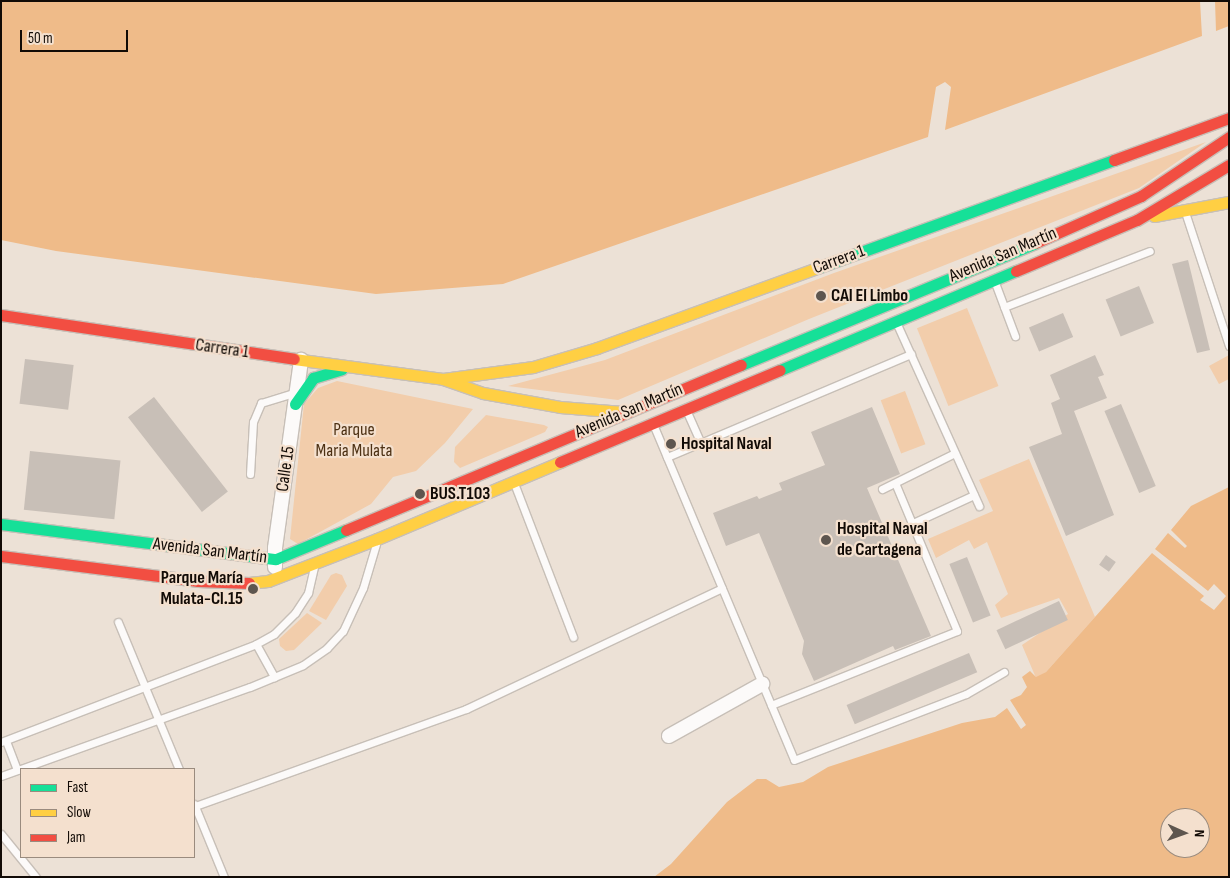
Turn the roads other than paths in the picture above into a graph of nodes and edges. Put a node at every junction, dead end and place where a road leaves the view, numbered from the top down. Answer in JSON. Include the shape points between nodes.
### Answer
{"nodes":[{"id":1,"x":1229,"y":118,"type":"edge"},
{"id":2,"x":1229,"y":137,"type":"edge"},
{"id":3,"x":1229,"y":165,"type":"edge"},
{"id":4,"x":1174,"y":176,"type":"junction"},
{"id":5,"x":1180,"y":194,"type":"junction"},
{"id":6,"x":1229,"y":202,"type":"edge"},
{"id":7,"x":1185,"y":210,"type":"junction"},
{"id":8,"x":1137,"y":220,"type":"junction"},
{"id":9,"x":1150,"y":251,"type":"dead end"},
{"id":10,"x":994,"y":280,"type":"junction"},
{"id":11,"x":1004,"y":307,"type":"junction"},
{"id":12,"x":1,"y":315,"type":"edge"},
{"id":13,"x":896,"y":321,"type":"junction"},
{"id":14,"x":1015,"y":336,"type":"dead end"},
{"id":15,"x":1229,"y":346,"type":"edge"},
{"id":16,"x":911,"y":354,"type":"junction"},
{"id":17,"x":301,"y":360,"type":"junction"},
{"id":18,"x":349,"y":367,"type":"junction"},
{"id":19,"x":443,"y":379,"type":"junction"},
{"id":20,"x":295,"y":398,"type":"junction"},
{"id":21,"x":686,"y":409,"type":"junction"},
{"id":22,"x":626,"y":412,"type":"junction"},
{"id":23,"x":653,"y":423,"type":"junction"},
{"id":24,"x":701,"y":443,"type":"junction"},
{"id":25,"x":955,"y":453,"type":"junction"},
{"id":26,"x":667,"y":457,"type":"junction"},
{"id":27,"x":250,"y":474,"type":"dead end"},
{"id":28,"x":513,"y":482,"type":"junction"},
{"id":29,"x":895,"y":483,"type":"junction"},
{"id":30,"x":882,"y":489,"type":"dead end"},
{"id":31,"x":974,"y":495,"type":"junction"},
{"id":32,"x":979,"y":506,"type":"dead end"},
{"id":33,"x":913,"y":523,"type":"junction"},
{"id":34,"x":1,"y":524,"type":"edge"},
{"id":35,"x":377,"y":538,"type":"junction"},
{"id":36,"x":1,"y":556,"type":"edge"},
{"id":37,"x":276,"y":559,"type":"junction"},
{"id":38,"x":315,"y":564,"type":"junction"},
{"id":39,"x":280,"y":577,"type":"junction"},
{"id":40,"x":722,"y":588,"type":"junction"},
{"id":41,"x":118,"y":622,"type":"dead end"},
{"id":42,"x":573,"y":637,"type":"dead end"},
{"id":43,"x":256,"y":644,"type":"junction"},
{"id":44,"x":1004,"y":672,"type":"dead end"},
{"id":45,"x":274,"y":677,"type":"junction"},
{"id":46,"x":762,"y":684,"type":"junction"},
{"id":47,"x":144,"y":685,"type":"junction"},
{"id":48,"x":771,"y":705,"type":"junction"},
{"id":49,"x":158,"y":717,"type":"junction"},
{"id":50,"x":668,"y":736,"type":"dead end"},
{"id":51,"x":4,"y":741,"type":"edge"},
{"id":52,"x":22,"y":768,"type":"edge"},
{"id":53,"x":179,"y":768,"type":"edge"},
{"id":54,"x":20,"y":769,"type":"edge"},
{"id":55,"x":17,"y":770,"type":"junction"},
{"id":56,"x":1,"y":776,"type":"edge"},
{"id":57,"x":195,"y":805,"type":"edge"},
{"id":58,"x":195,"y":807,"type":"edge"},
{"id":59,"x":1,"y":834,"type":"edge"},
{"id":60,"x":20,"y":857,"type":"edge"},
{"id":61,"x":21,"y":858,"type":"edge"},
{"id":62,"x":36,"y":877,"type":"edge"},
{"id":63,"x":224,"y":877,"type":"edge"}],
"edges":[{"from":1,"to":19,"type":"main road","name":"Carrera 1","via":[[597,348],[533,367]]},
{"from":2,"to":4,"type":"main road","name":"Avenida San Martín"},
{"from":3,"to":5,"type":"main road","name":"Avenida San Martín"},
{"from":4,"to":5,"type":"lane"},
{"from":4,"to":22,"type":"main road","name":"Avenida San Martín","via":[[1141,196],[1051,236]]},
{"from":5,"to":7,"type":"lane"},
{"from":5,"to":8,"type":"main road","name":"Avenida San Martín"},
{"from":6,"to":7,"type":"main road"},
{"from":7,"to":8,"type":"main road"},
{"from":7,"to":15,"type":"lane"},
{"from":8,"to":10,"type":"main road","name":"Avenida San Martín"},
{"from":9,"to":11,"type":"lane"},
{"from":10,"to":11,"type":"lane"},
{"from":10,"to":13,"type":"main road","name":"Avenida San Martín"},
{"from":11,"to":14,"type":"lane"},
{"from":12,"to":17,"type":"main road","name":"Carrera 1"},
{"from":13,"to":16,"type":"lane"},
{"from":13,"to":21,"type":"main road","name":"Avenida San Martín"},
{"from":16,"to":24,"type":"lane"},
{"from":16,"to":25,"type":"lane"},
{"from":17,"to":18,"type":"main road","name":"Carrera 1"},
{"from":17,"to":20,"type":"street","name":"Calle 15"},
{"from":18,"to":19,"type":"main road","name":"Carrera 1"},
{"from":18,"to":20,"type":"main road","via":[[313,378]]},
{"from":19,"to":22,"type":"main road","name":"Carrera 1","via":[[483,393],[560,407]]},
{"from":20,"to":27,"type":"lane","via":[[260,403],[253,422]]},
{"from":20,"to":37,"type":"street","name":"Calle 15"},
{"from":21,"to":23,"type":"main road","name":"Avenida San Martín"},
{"from":21,"to":24,"type":"lane"},
{"from":22,"to":23,"type":"main road","name":"Carrera 1"},
{"from":22,"to":37,"type":"main road","name":"Avenida San Martín"},
{"from":23,"to":26,"type":"lane"},
{"from":23,"to":28,"type":"main road","name":"Avenida San Martín"},
{"from":24,"to":26,"type":"lane"},
{"from":25,"to":29,"type":"lane"},
{"from":25,"to":31,"type":"lane"},
{"from":26,"to":40,"type":"lane"},
{"from":28,"to":35,"type":"main road","name":"Avenida San Martín"},
{"from":28,"to":42,"type":"lane"},
{"from":29,"to":30,"type":"lane"},
{"from":29,"to":33,"type":"lane"},
{"from":31,"to":32,"type":"lane"},
{"from":31,"to":33,"type":"lane"},
{"from":33,"to":48,"type":"lane","via":[[957,631]]},
{"from":34,"to":37,"type":"main road","name":"Avenida San Martín"},
{"from":35,"to":38,"type":"main road","name":"Avenida San Martín"},
{"from":35,"to":45,"type":"lane","via":[[363,588],[342,631],[327,648],[303,665]]},
{"from":36,"to":39,"type":"main road","name":"Avenida San Martín","via":[[206,582],[243,583]]},
{"from":37,"to":39,"type":"street","name":"Calle 15"},
{"from":38,"to":39,"type":"main road","name":"Avenida San Martín"},
{"from":38,"to":43,"type":"lane","via":[[308,593],[299,608],[285,625]]},
{"from":40,"to":46,"type":"lane"},
{"from":40,"to":57,"type":"lane","via":[[466,709]]},
{"from":41,"to":47,"type":"lane"},
{"from":43,"to":45,"type":"lane"},
{"from":43,"to":47,"type":"lane"},
{"from":44,"to":48,"type":"lane","via":[[966,694],[794,760]]},
{"from":45,"to":49,"type":"lane"},
{"from":46,"to":48,"type":"lane"},
{"from":46,"to":50,"type":"street"},
{"from":47,"to":49,"type":"lane"},
{"from":47,"to":51,"type":"lane"},
{"from":49,"to":52,"type":"lane"},
{"from":49,"to":53,"type":"lane"},
{"from":51,"to":55,"type":"lane"},
{"from":54,"to":55,"type":"lane"},
{"from":55,"to":56,"type":"lane"},
{"from":58,"to":63,"type":"lane"},
{"from":59,"to":60,"type":"lane"},
{"from":61,"to":62,"type":"lane"}]}
